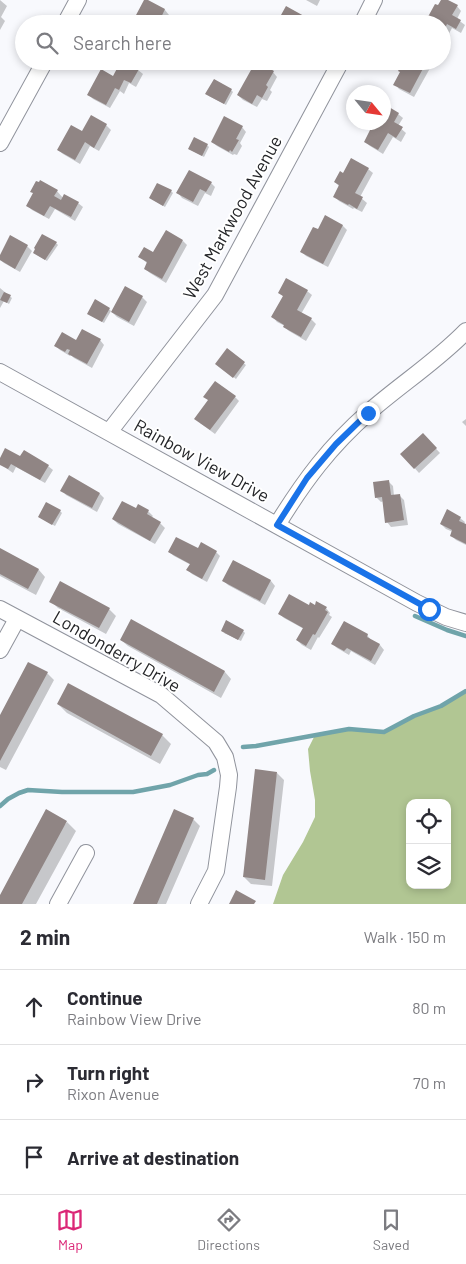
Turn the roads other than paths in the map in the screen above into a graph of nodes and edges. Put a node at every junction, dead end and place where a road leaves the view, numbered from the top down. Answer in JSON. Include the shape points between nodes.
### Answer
{"nodes":[{"id":1,"x":78,"y":0,"type":"edge"},
{"id":2,"x":374,"y":0,"type":"edge"},
{"id":3,"x":70,"y":15,"type":"edge"},
{"id":4,"x":366,"y":15,"type":"edge"},
{"id":5,"x":40,"y":70,"type":"edge"},
{"id":6,"x":336,"y":70,"type":"edge"},
{"id":7,"x":0,"y":143,"type":"edge"},
{"id":8,"x":466,"y":330,"type":"edge"},
{"id":9,"x":0,"y":372,"type":"edge"},
{"id":10,"x":109,"y":432,"type":"junction"},
{"id":11,"x":277,"y":525,"type":"junction"},
{"id":12,"x":0,"y":609,"type":"edge"},
{"id":13,"x":18,"y":619,"type":"junction"},
{"id":14,"x":466,"y":623,"type":"edge"},
{"id":15,"x":0,"y":650,"type":"edge"},
{"id":16,"x":86,"y":853,"type":"dead end"},
{"id":17,"x":62,"y":903,"type":"edge"},
{"id":18,"x":198,"y":904,"type":"edge"}],
"edges":[{"from":1,"to":3,"type":"street"},
{"from":2,"to":4,"type":"street"},
{"from":5,"to":7,"type":"street"},
{"from":6,"to":10,"type":"street","name":"West Markwood Avenue","via":[[216,295]]},
{"from":8,"to":11,"type":"street","via":[[348,432],[307,478]]},
{"from":9,"to":10,"type":"street","name":"Rainbow View Drive"},
{"from":10,"to":11,"type":"street","name":"Rainbow View Drive"},
{"from":11,"to":14,"type":"street","name":"Rainbow View Drive","via":[[417,603]]},
{"from":12,"to":13,"type":"street","name":"Londonderry Drive"},
{"from":13,"to":15,"type":"street"},
{"from":13,"to":18,"type":"street","name":"Londonderry Drive","via":[[160,695],[219,746],[228,769],[228,787],[216,872]]},
{"from":16,"to":17,"type":"street"}]}
